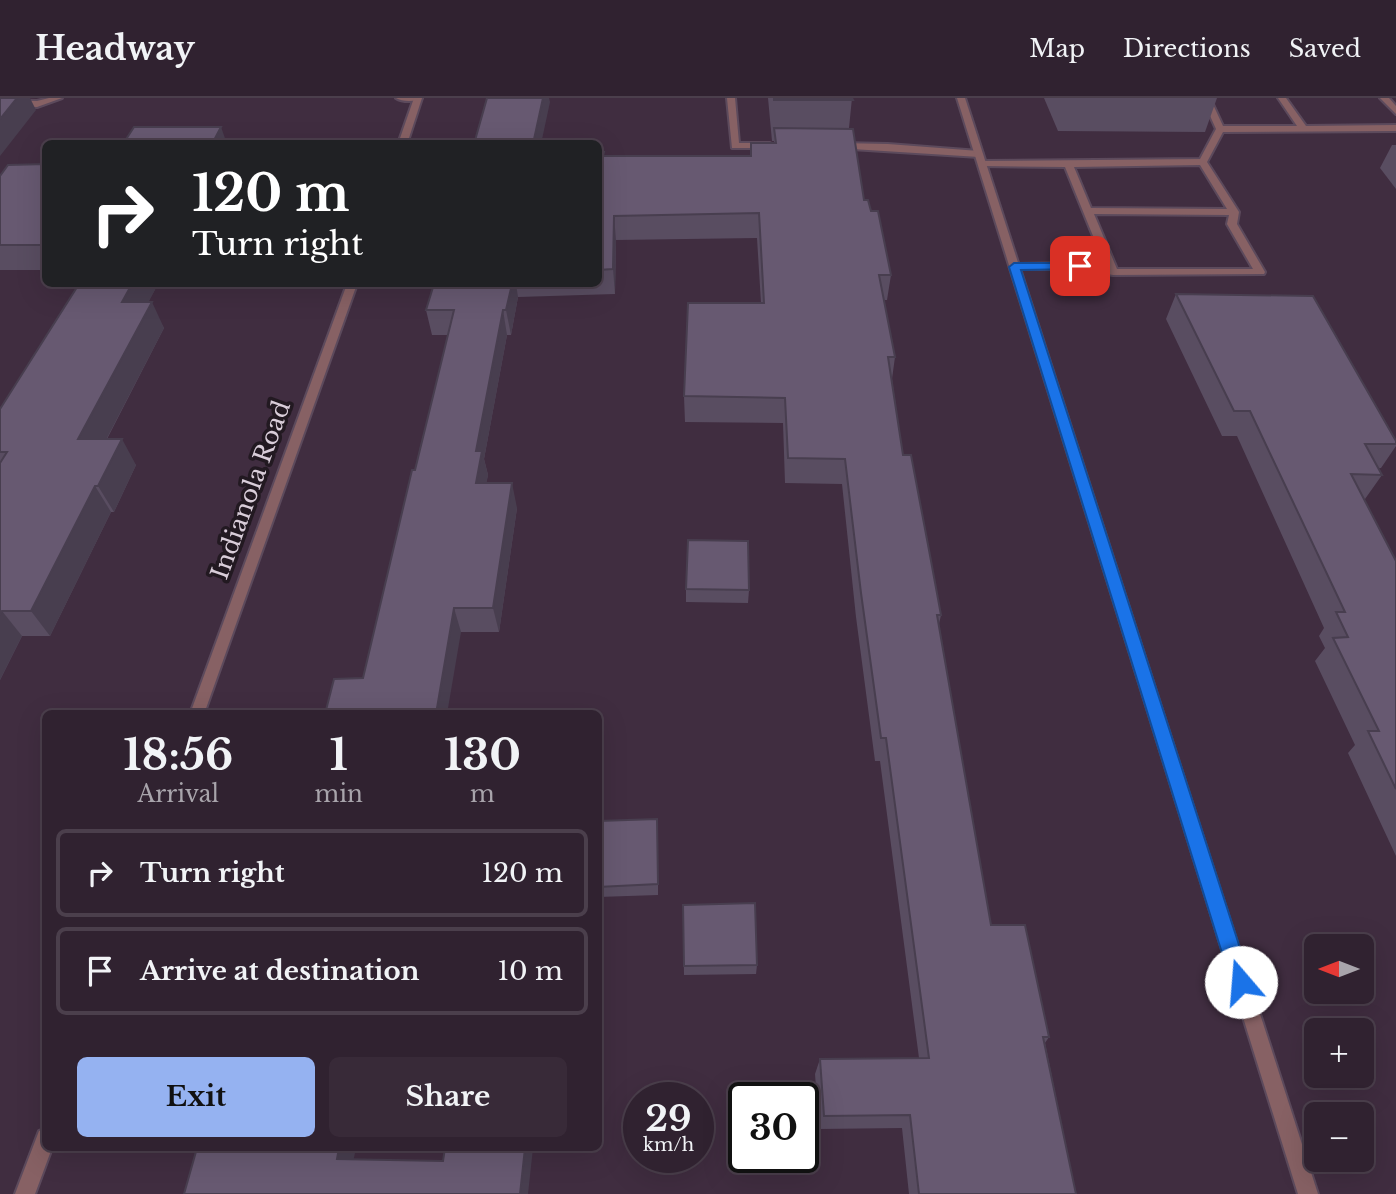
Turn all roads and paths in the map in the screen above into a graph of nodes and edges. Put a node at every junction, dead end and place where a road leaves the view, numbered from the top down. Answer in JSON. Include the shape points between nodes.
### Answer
{"nodes":[{"id":1,"x":58,"y":98,"type":"edge"},
{"id":2,"x":400,"y":98,"type":"edge"},
{"id":3,"x":418,"y":98,"type":"edge"},
{"id":4,"x":731,"y":98,"type":"edge"},
{"id":5,"x":961,"y":98,"type":"edge"},
{"id":6,"x":1206,"y":98,"type":"edge"},
{"id":7,"x":1282,"y":98,"type":"edge"},
{"id":8,"x":1384,"y":98,"type":"edge"},
{"id":9,"x":0,"y":103,"type":"edge"},
{"id":10,"x":1396,"y":111,"type":"edge"},
{"id":11,"x":1303,"y":128,"type":"junction"},
{"id":12,"x":1396,"y":128,"type":"edge"},
{"id":13,"x":1220,"y":129,"type":"junction"},
{"id":14,"x":403,"y":140,"type":"edge"},
{"id":15,"x":777,"y":146,"type":"edge"},
{"id":16,"x":832,"y":146,"type":"edge"},
{"id":17,"x":981,"y":159,"type":"junction"},
{"id":18,"x":1203,"y":162,"type":"junction"},
{"id":19,"x":1068,"y":164,"type":"junction"},
{"id":20,"x":1088,"y":211,"type":"junction"},
{"id":21,"x":1234,"y":212,"type":"junction"},
{"id":22,"x":1014,"y":267,"type":"junction"},
{"id":23,"x":1113,"y":272,"type":"junction"},
{"id":24,"x":351,"y":287,"type":"edge"},
{"id":25,"x":198,"y":710,"type":"edge"},
{"id":26,"x":42,"y":1149,"type":"edge"},
{"id":27,"x":25,"y":1194,"type":"edge"},
{"id":28,"x":1308,"y":1194,"type":"edge"}],
"edges":[{"from":1,"to":9,"type":"street","via":[[37,104]]},
{"from":2,"to":3,"type":"street"},
{"from":3,"to":14,"type":"street"},
{"from":4,"to":15,"type":"street","via":[[735,146]]},
{"from":5,"to":17,"type":"street"},
{"from":6,"to":13,"type":"street"},
{"from":7,"to":11,"type":"street"},
{"from":8,"to":10,"type":"street"},
{"from":11,"to":12,"type":"street"},
{"from":11,"to":13,"type":"street"},
{"from":13,"to":18,"type":"street"},
{"from":16,"to":17,"type":"street","via":[[888,147]]},
{"from":17,"to":19,"type":"street"},
{"from":17,"to":22,"type":"street"},
{"from":18,"to":19,"type":"street"},
{"from":18,"to":21,"type":"street"},
{"from":19,"to":20,"type":"street"},
{"from":20,"to":21,"type":"street"},
{"from":20,"to":23,"type":"street"},
{"from":21,"to":23,"type":"street","via":[[1232,224],[1260,272]]},
{"from":22,"to":23,"type":"street","via":[[1080,266]]},
{"from":22,"to":28,"type":"street"},
{"from":24,"to":25,"type":"street","name":"Indianola Road"},
{"from":26,"to":27,"type":"street"}]}
